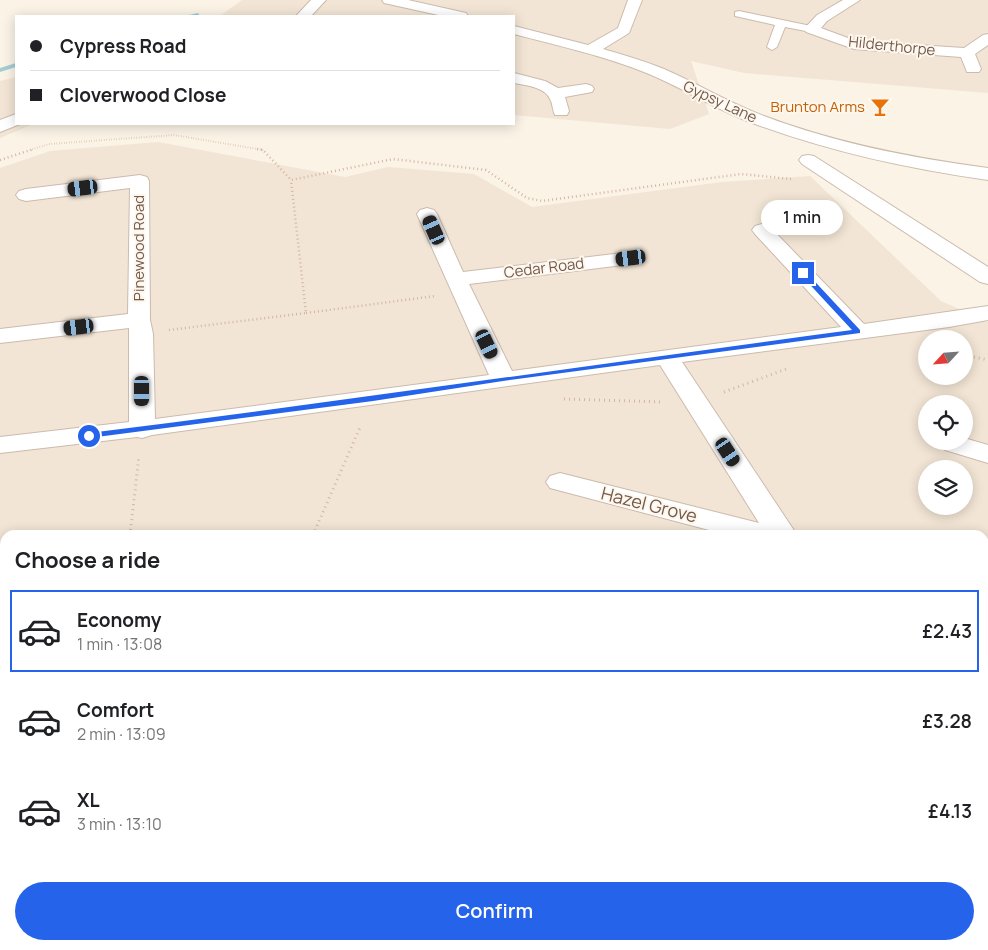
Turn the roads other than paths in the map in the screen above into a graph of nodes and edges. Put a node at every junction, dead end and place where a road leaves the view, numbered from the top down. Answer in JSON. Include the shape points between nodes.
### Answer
{"nodes":[{"id":1,"x":319,"y":0,"type":"edge"},
{"id":2,"x":635,"y":0,"type":"edge"},
{"id":3,"x":854,"y":0,"type":"edge"},
{"id":4,"x":398,"y":5,"type":"edge"},
{"id":5,"x":739,"y":14,"type":"dead end"},
{"id":6,"x":305,"y":15,"type":"edge"},
{"id":7,"x":456,"y":15,"type":"edge"},
{"id":8,"x":782,"y":24,"type":"junction"},
{"id":9,"x":811,"y":28,"type":"junction"},
{"id":10,"x":515,"y":30,"type":"edge"},
{"id":11,"x":988,"y":38,"type":"edge"},
{"id":12,"x":772,"y":47,"type":"dead end"},
{"id":13,"x":590,"y":50,"type":"junction"},
{"id":14,"x":967,"y":53,"type":"junction"},
{"id":15,"x":973,"y":69,"type":"dead end"},
{"id":16,"x":515,"y":78,"type":"edge"},
{"id":17,"x":586,"y":89,"type":"dead end"},
{"id":18,"x":555,"y":93,"type":"junction"},
{"id":19,"x":561,"y":112,"type":"dead end"},
{"id":20,"x":12,"y":115,"type":"edge"},
{"id":21,"x":0,"y":127,"type":"edge"},
{"id":22,"x":808,"y":160,"type":"dead end"},
{"id":23,"x":988,"y":174,"type":"edge"},
{"id":24,"x":26,"y":195,"type":"dead end"},
{"id":25,"x":427,"y":214,"type":"dead end"},
{"id":26,"x":762,"y":230,"type":"dead end"},
{"id":27,"x":631,"y":258,"type":"dead end"},
{"id":28,"x":988,"y":277,"type":"edge"},
{"id":29,"x":459,"y":286,"type":"junction"},
{"id":30,"x":988,"y":313,"type":"edge"},
{"id":31,"x":140,"y":327,"type":"junction"},
{"id":32,"x":858,"y":331,"type":"junction"},
{"id":33,"x":0,"y":336,"type":"edge"},
{"id":34,"x":667,"y":358,"type":"junction"},
{"id":35,"x":503,"y":379,"type":"junction"},
{"id":36,"x":142,"y":430,"type":"junction"},
{"id":37,"x":0,"y":445,"type":"edge"},
{"id":38,"x":973,"y":450,"type":"edge"},
{"id":39,"x":988,"y":454,"type":"edge"},
{"id":40,"x":560,"y":482,"type":"dead end"},
{"id":41,"x":747,"y":530,"type":"edge"},
{"id":42,"x":779,"y":530,"type":"edge"}],
"edges":[{"from":1,"to":6,"type":"street"},
{"from":2,"to":13,"type":"street","via":[[624,30]]},
{"from":3,"to":9,"type":"street","name":"Hilderthorpe"},
{"from":4,"to":7,"type":"street"},
{"from":5,"to":8,"type":"lane"},
{"from":8,"to":9,"type":"lane"},
{"from":8,"to":12,"type":"lane"},
{"from":9,"to":14,"type":"street","name":"Hilderthorpe","via":[[854,45]]},
{"from":10,"to":13,"type":"street","name":"Gypsy Lane"},
{"from":11,"to":14,"type":"street"},
{"from":13,"to":23,"type":"street","name":"Gypsy Lane","via":[[645,67],[758,120],[833,144]]},
{"from":14,"to":15,"type":"street"},
{"from":16,"to":18,"type":"street"},
{"from":17,"to":18,"type":"street"},
{"from":18,"to":19,"type":"street"},
{"from":20,"to":21,"type":"street"},
{"from":22,"to":28,"type":"street"},
{"from":24,"to":31,"type":"street","name":"Pinewood Road","via":[[140,182]]},
{"from":25,"to":29,"type":"street"},
{"from":26,"to":32,"type":"street"},
{"from":27,"to":29,"type":"street","name":"Cedar Road"},
{"from":29,"to":35,"type":"street"},
{"from":30,"to":32,"type":"street"},
{"from":31,"to":33,"type":"street"},
{"from":31,"to":36,"type":"street","name":"Pinewood Road"},
{"from":32,"to":34,"type":"street"},
{"from":34,"to":35,"type":"street"},
{"from":34,"to":42,"type":"street"},
{"from":35,"to":36,"type":"street"},
{"from":36,"to":37,"type":"street"},
{"from":38,"to":39,"type":"street"},
{"from":40,"to":41,"type":"street","name":"Hazel Grove"}]}
